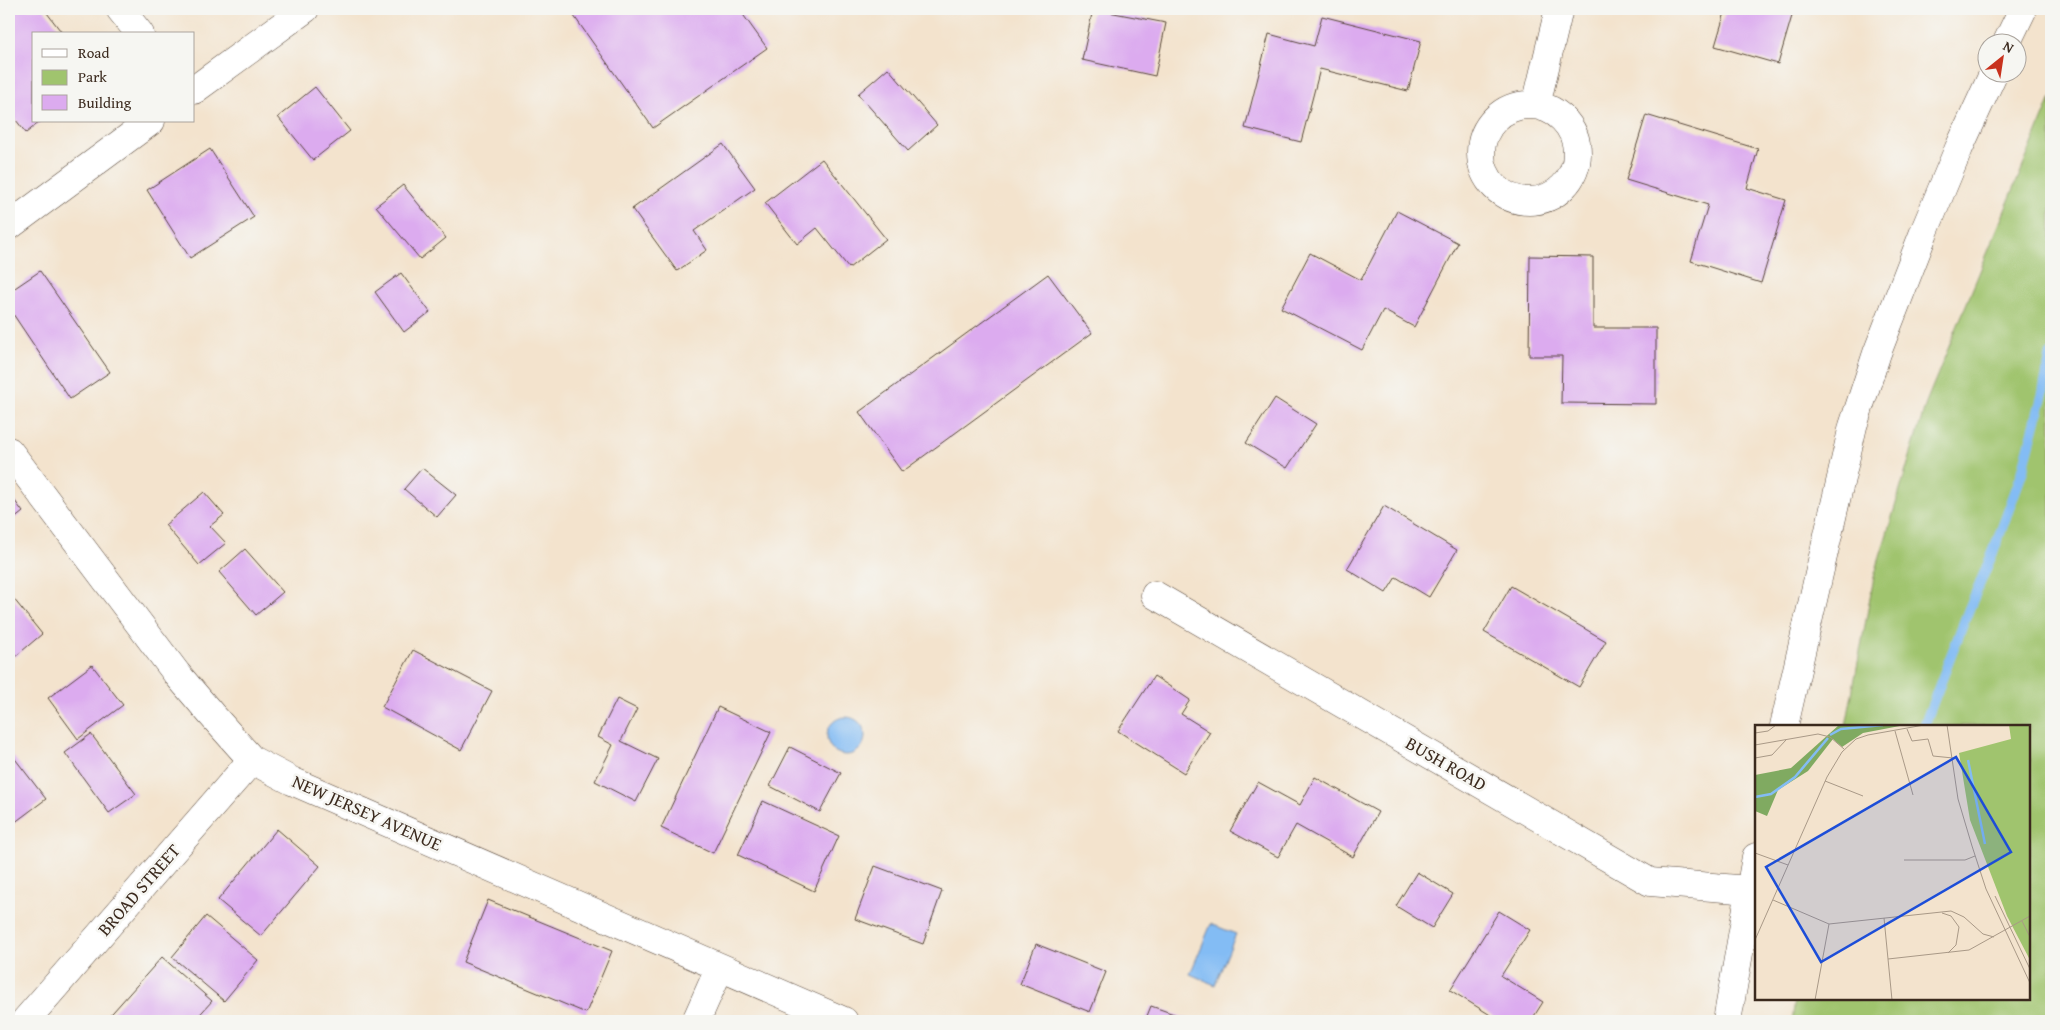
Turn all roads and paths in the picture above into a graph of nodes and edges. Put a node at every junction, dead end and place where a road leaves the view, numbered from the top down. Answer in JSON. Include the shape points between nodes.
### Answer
{"nodes":[{"id":1,"x":120,"y":9,"type":"edge"},
{"id":2,"x":305,"y":9,"type":"edge"},
{"id":3,"x":1559,"y":9,"type":"edge"},
{"id":4,"x":2023,"y":9,"type":"edge"},
{"id":5,"x":138,"y":32,"type":"edge"},
{"id":6,"x":2013,"y":32,"type":"edge"},
{"id":7,"x":1989,"y":82,"type":"edge"},
{"id":8,"x":195,"y":89,"type":"edge"},
{"id":9,"x":1536,"y":105,"type":"dead end"},
{"id":10,"x":150,"y":122,"type":"edge"},
{"id":11,"x":9,"y":226,"type":"edge"},
{"id":12,"x":9,"y":451,"type":"edge"},
{"id":13,"x":1156,"y":595,"type":"dead end"},
{"id":14,"x":1784,"y":725,"type":"edge"},
{"id":15,"x":252,"y":760,"type":"junction"},
{"id":16,"x":1755,"y":862,"type":"edge"},
{"id":17,"x":1750,"y":890,"type":"junction"},
{"id":18,"x":720,"y":967,"type":"junction"},
{"id":19,"x":25,"y":1021,"type":"edge"},
{"id":20,"x":696,"y":1021,"type":"edge"},
{"id":21,"x":844,"y":1021,"type":"edge"},
{"id":22,"x":1727,"y":1021,"type":"edge"}],
"edges":[{"from":1,"to":5,"type":"main road"},
{"from":2,"to":8,"type":"main road"},
{"from":3,"to":9,"type":"main road"},
{"from":4,"to":6,"type":"main road"},
{"from":7,"to":14,"type":"main road","via":[[1924,232],[1856,417]]},
{"from":10,"to":11,"type":"main road"},
{"from":12,"to":15,"type":"main road","name":"NEW JERSEY AVENUE","via":[[177,674]]},
{"from":13,"to":17,"type":"main road","name":"BUSH ROAD","via":[[1650,882]]},
{"from":15,"to":18,"type":"main road","name":"NEW JERSEY AVENUE","via":[[292,781]]},
{"from":15,"to":19,"type":"main road","name":"BROAD STREET"},
{"from":16,"to":17,"type":"main road"},
{"from":17,"to":22,"type":"main road"},
{"from":18,"to":20,"type":"main road"},
{"from":18,"to":21,"type":"main road","name":"NEW JERSEY AVENUE"}]}
